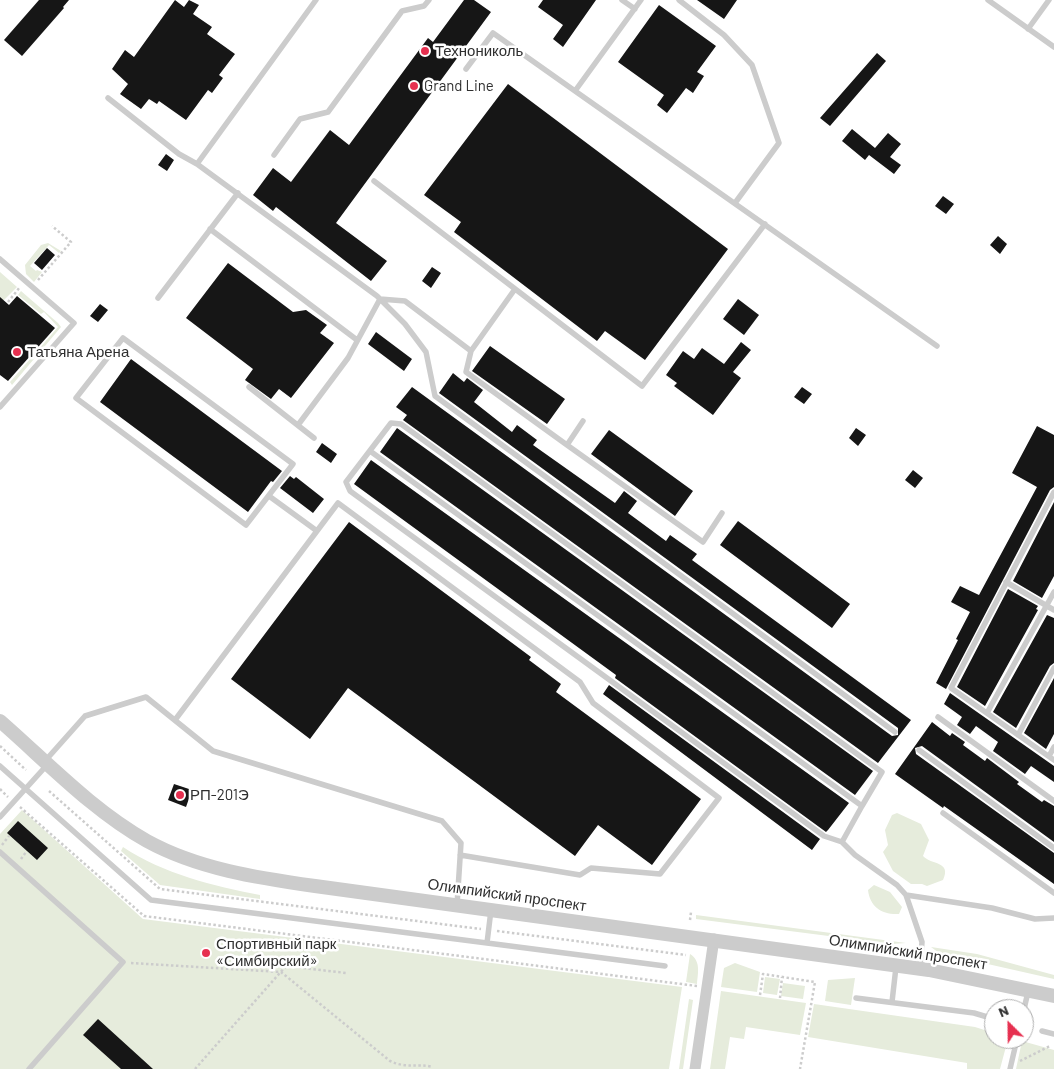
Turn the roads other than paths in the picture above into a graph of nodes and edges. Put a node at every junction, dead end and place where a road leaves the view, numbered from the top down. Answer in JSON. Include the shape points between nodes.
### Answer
{"nodes":[{"id":1,"x":316,"y":0,"type":"edge"},
{"id":2,"x":428,"y":0,"type":"edge"},
{"id":3,"x":622,"y":0,"type":"edge"},
{"id":4,"x":641,"y":0,"type":"edge"},
{"id":5,"x":679,"y":0,"type":"edge"},
{"id":6,"x":988,"y":0,"type":"edge"},
{"id":7,"x":1048,"y":0,"type":"edge"},
{"id":8,"x":634,"y":9,"type":"junction"},
{"id":9,"x":1028,"y":30,"type":"junction"},
{"id":10,"x":1054,"y":47,"type":"edge"},
{"id":11,"x":466,"y":69,"type":"dead end"},
{"id":12,"x":575,"y":91,"type":"junction"},
{"id":13,"x":108,"y":98,"type":"dead end"},
{"id":14,"x":274,"y":154,"type":"dead end"},
{"id":15,"x":197,"y":164,"type":"junction"},
{"id":16,"x":374,"y":181,"type":"dead end"},
{"id":17,"x":238,"y":193,"type":"junction"},
{"id":18,"x":735,"y":203,"type":"junction"},
{"id":19,"x":765,"y":224,"type":"junction"},
{"id":20,"x":210,"y":229,"type":"junction"},
{"id":21,"x":0,"y":259,"type":"edge"},
{"id":22,"x":516,"y":289,"type":"junction"},
{"id":23,"x":158,"y":298,"type":"dead end"},
{"id":24,"x":380,"y":299,"type":"junction"},
{"id":25,"x":357,"y":340,"type":"junction"},
{"id":26,"x":937,"y":346,"type":"dead end"},
{"id":27,"x":470,"y":351,"type":"junction"},
{"id":28,"x":249,"y":387,"type":"dead end"},
{"id":29,"x":0,"y":407,"type":"edge"},
{"id":30,"x":583,"y":421,"type":"dead end"},
{"id":31,"x":298,"y":425,"type":"junction"},
{"id":32,"x":314,"y":438,"type":"dead end"},
{"id":33,"x":567,"y":445,"type":"junction"},
{"id":34,"x":370,"y":451,"type":"junction"},
{"id":35,"x":1054,"y":492,"type":"edge"},
{"id":36,"x":269,"y":496,"type":"junction"},
{"id":37,"x":722,"y":514,"type":"dead end"},
{"id":38,"x":317,"y":531,"type":"junction"},
{"id":39,"x":1006,"y":582,"type":"junction"},
{"id":40,"x":1054,"y":592,"type":"edge"},
{"id":41,"x":1047,"y":606,"type":"junction"},
{"id":42,"x":1054,"y":610,"type":"edge"},
{"id":43,"x":1054,"y":668,"type":"edge"},
{"id":44,"x":987,"y":713,"type":"junction"},
{"id":45,"x":938,"y":717,"type":"dead end"},
{"id":46,"x":175,"y":720,"type":"junction"},
{"id":47,"x":0,"y":721,"type":"edge"},
{"id":48,"x":895,"y":732,"type":"dead end"},
{"id":49,"x":1018,"y":735,"type":"junction"},
{"id":50,"x":1054,"y":747,"type":"edge"},
{"id":51,"x":919,"y":750,"type":"dead end"},
{"id":52,"x":1051,"y":758,"type":"edge"},
{"id":53,"x":47,"y":762,"type":"junction"},
{"id":54,"x":0,"y":766,"type":"edge"},
{"id":55,"x":26,"y":789,"type":"junction"},
{"id":56,"x":1054,"y":802,"type":"edge"},
{"id":57,"x":862,"y":806,"type":"junction"},
{"id":58,"x":943,"y":813,"type":"dead end"},
{"id":59,"x":0,"y":817,"type":"edge"},
{"id":60,"x":842,"y":842,"type":"junction"},
{"id":61,"x":1054,"y":848,"type":"edge"},
{"id":62,"x":0,"y":852,"type":"edge"},
{"id":63,"x":460,"y":854,"type":"junction"},
{"id":64,"x":1054,"y":893,"type":"edge"},
{"id":65,"x":906,"y":895,"type":"junction"},
{"id":66,"x":457,"y":905,"type":"junction"},
{"id":67,"x":491,"y":910,"type":"junction"},
{"id":68,"x":1054,"y":918,"type":"edge"},
{"id":69,"x":714,"y":939,"type":"junction"},
{"id":70,"x":486,"y":943,"type":"junction"},
{"id":71,"x":897,"y":965,"type":"junction"},
{"id":72,"x":665,"y":966,"type":"dead end"},
{"id":73,"x":920,"y":968,"type":"junction"},
{"id":74,"x":1029,"y":990,"type":"junction"},
{"id":75,"x":1054,"y":996,"type":"edge"},
{"id":76,"x":856,"y":998,"type":"dead end"},
{"id":77,"x":1027,"y":999,"type":"edge"},
{"id":78,"x":892,"y":1002,"type":"junction"},
{"id":79,"x":984,"y":1016,"type":"edge"},
{"id":80,"x":1042,"y":1031,"type":"dead end"},
{"id":81,"x":1054,"y":1034,"type":"edge"},
{"id":82,"x":1014,"y":1049,"type":"edge"},
{"id":83,"x":1010,"y":1067,"type":"edge"},
{"id":84,"x":29,"y":1069,"type":"edge"},
{"id":85,"x":695,"y":1069,"type":"edge"}],
"edges":[{"from":1,"to":15,"type":"lane"},
{"from":2,"to":14,"type":"lane","via":[[424,6],[402,11],[328,112],[300,119]]},
{"from":3,"to":8,"type":"lane"},
{"from":4,"to":8,"type":"lane"},
{"from":5,"to":18,"type":"lane","via":[[724,35],[752,65],[779,143]]},
{"from":6,"to":9,"type":"lane"},
{"from":7,"to":9,"type":"lane"},
{"from":8,"to":12,"type":"lane"},
{"from":9,"to":10,"type":"lane"},
{"from":11,"to":12,"type":"lane","via":[[493,33]]},
{"from":12,"to":18,"type":"lane"},
{"from":13,"to":15,"type":"lane","via":[[178,154]]},
{"from":15,"to":17,"type":"lane"},
{"from":16,"to":22,"type":"lane"},
{"from":17,"to":20,"type":"lane"},
{"from":17,"to":24,"type":"lane"},
{"from":18,"to":19,"type":"lane"},
{"from":19,"to":22,"type":"lane","via":[[642,386]]},
{"from":19,"to":26,"type":"lane"},
{"from":20,"to":23,"type":"lane"},
{"from":20,"to":25,"type":"lane"},
{"from":21,"to":29,"type":"lane","via":[[74,323]]},
{"from":22,"to":27,"type":"lane"},
{"from":24,"to":25,"type":"lane"},
{"from":24,"to":27,"type":"lane","via":[[405,302]]},
{"from":24,"to":48,"type":"lane","via":[[426,352],[435,396]]},
{"from":25,"to":31,"type":"lane","via":[[348,358]]},
{"from":27,"to":33,"type":"lane","via":[[466,372]]},
{"from":28,"to":31,"type":"lane"},
{"from":30,"to":33,"type":"lane"},
{"from":31,"to":32,"type":"lane"},
{"from":33,"to":37,"type":"lane","via":[[703,542]]},
{"from":34,"to":57,"type":"lane"},
{"from":34,"to":57,"type":"lane","via":[[391,423],[401,424],[882,772]]},
{"from":34,"to":60,"type":"lane","via":[[346,482],[350,491],[824,836]]},
{"from":35,"to":39,"type":"lane"},
{"from":36,"to":36,"type":"lane","via":[[293,464],[122,338],[76,398],[246,525]]},
{"from":36,"to":38,"type":"lane"},
{"from":38,"to":46,"type":"lane"},
{"from":38,"to":63,"type":"lane","via":[[338,503],[580,682],[592,702],[719,798],[660,874],[591,868],[580,875]]},
{"from":39,"to":41,"type":"lane"},
{"from":39,"to":44,"type":"lane","via":[[951,688]]},
{"from":40,"to":41,"type":"lane"},
{"from":41,"to":42,"type":"lane"},
{"from":41,"to":44,"type":"lane"},
{"from":43,"to":49,"type":"lane"},
{"from":44,"to":49,"type":"lane"},
{"from":45,"to":56,"type":"lane"},
{"from":46,"to":53,"type":"lane","via":[[146,697],[85,716]]},
{"from":46,"to":63,"type":"lane","via":[[213,751],[442,821],[461,843]]},
{"from":47,"to":53,"type":"street","name":"Олимпийский проспект"},
{"from":49,"to":52,"type":"lane"},
{"from":50,"to":52,"type":"lane"},
{"from":51,"to":61,"type":"lane"},
{"from":53,"to":55,"type":"lane"},
{"from":53,"to":66,"type":"street","name":"Олимпийский проспект","via":[[122,826],[175,854],[258,878]]},
{"from":54,"to":55,"type":"lane"},
{"from":55,"to":59,"type":"lane"},
{"from":55,"to":70,"type":"lane","via":[[151,900]]},
{"from":57,"to":60,"type":"lane"},
{"from":58,"to":64,"type":"lane"},
{"from":60,"to":65,"type":"lane"},
{"from":62,"to":84,"type":"lane","via":[[123,962]]},
{"from":63,"to":66,"type":"lane"},
{"from":65,"to":68,"type":"lane","via":[[992,908],[1035,919]]},
{"from":65,"to":73,"type":"lane","via":[[922,942]]},
{"from":66,"to":67,"type":"street","name":"Олимпийский проспект"},
{"from":67,"to":69,"type":"street","name":"Олимпийский проспект"},
{"from":67,"to":70,"type":"lane"},
{"from":69,"to":71,"type":"street","name":"Олимпийский проспект"},
{"from":69,"to":85,"type":"street"},
{"from":70,"to":72,"type":"lane"},
{"from":71,"to":73,"type":"street","name":"Олимпийский проспект"},
{"from":71,"to":78,"type":"lane"},
{"from":73,"to":74,"type":"street","name":"Олимпийский проспект"},
{"from":74,"to":75,"type":"street","name":"Олимпийский проспект"},
{"from":74,"to":77,"type":"lane"},
{"from":76,"to":78,"type":"lane"},
{"from":78,"to":79,"type":"lane"},
{"from":80,"to":81,"type":"lane"},
{"from":82,"to":83,"type":"lane"}]}
